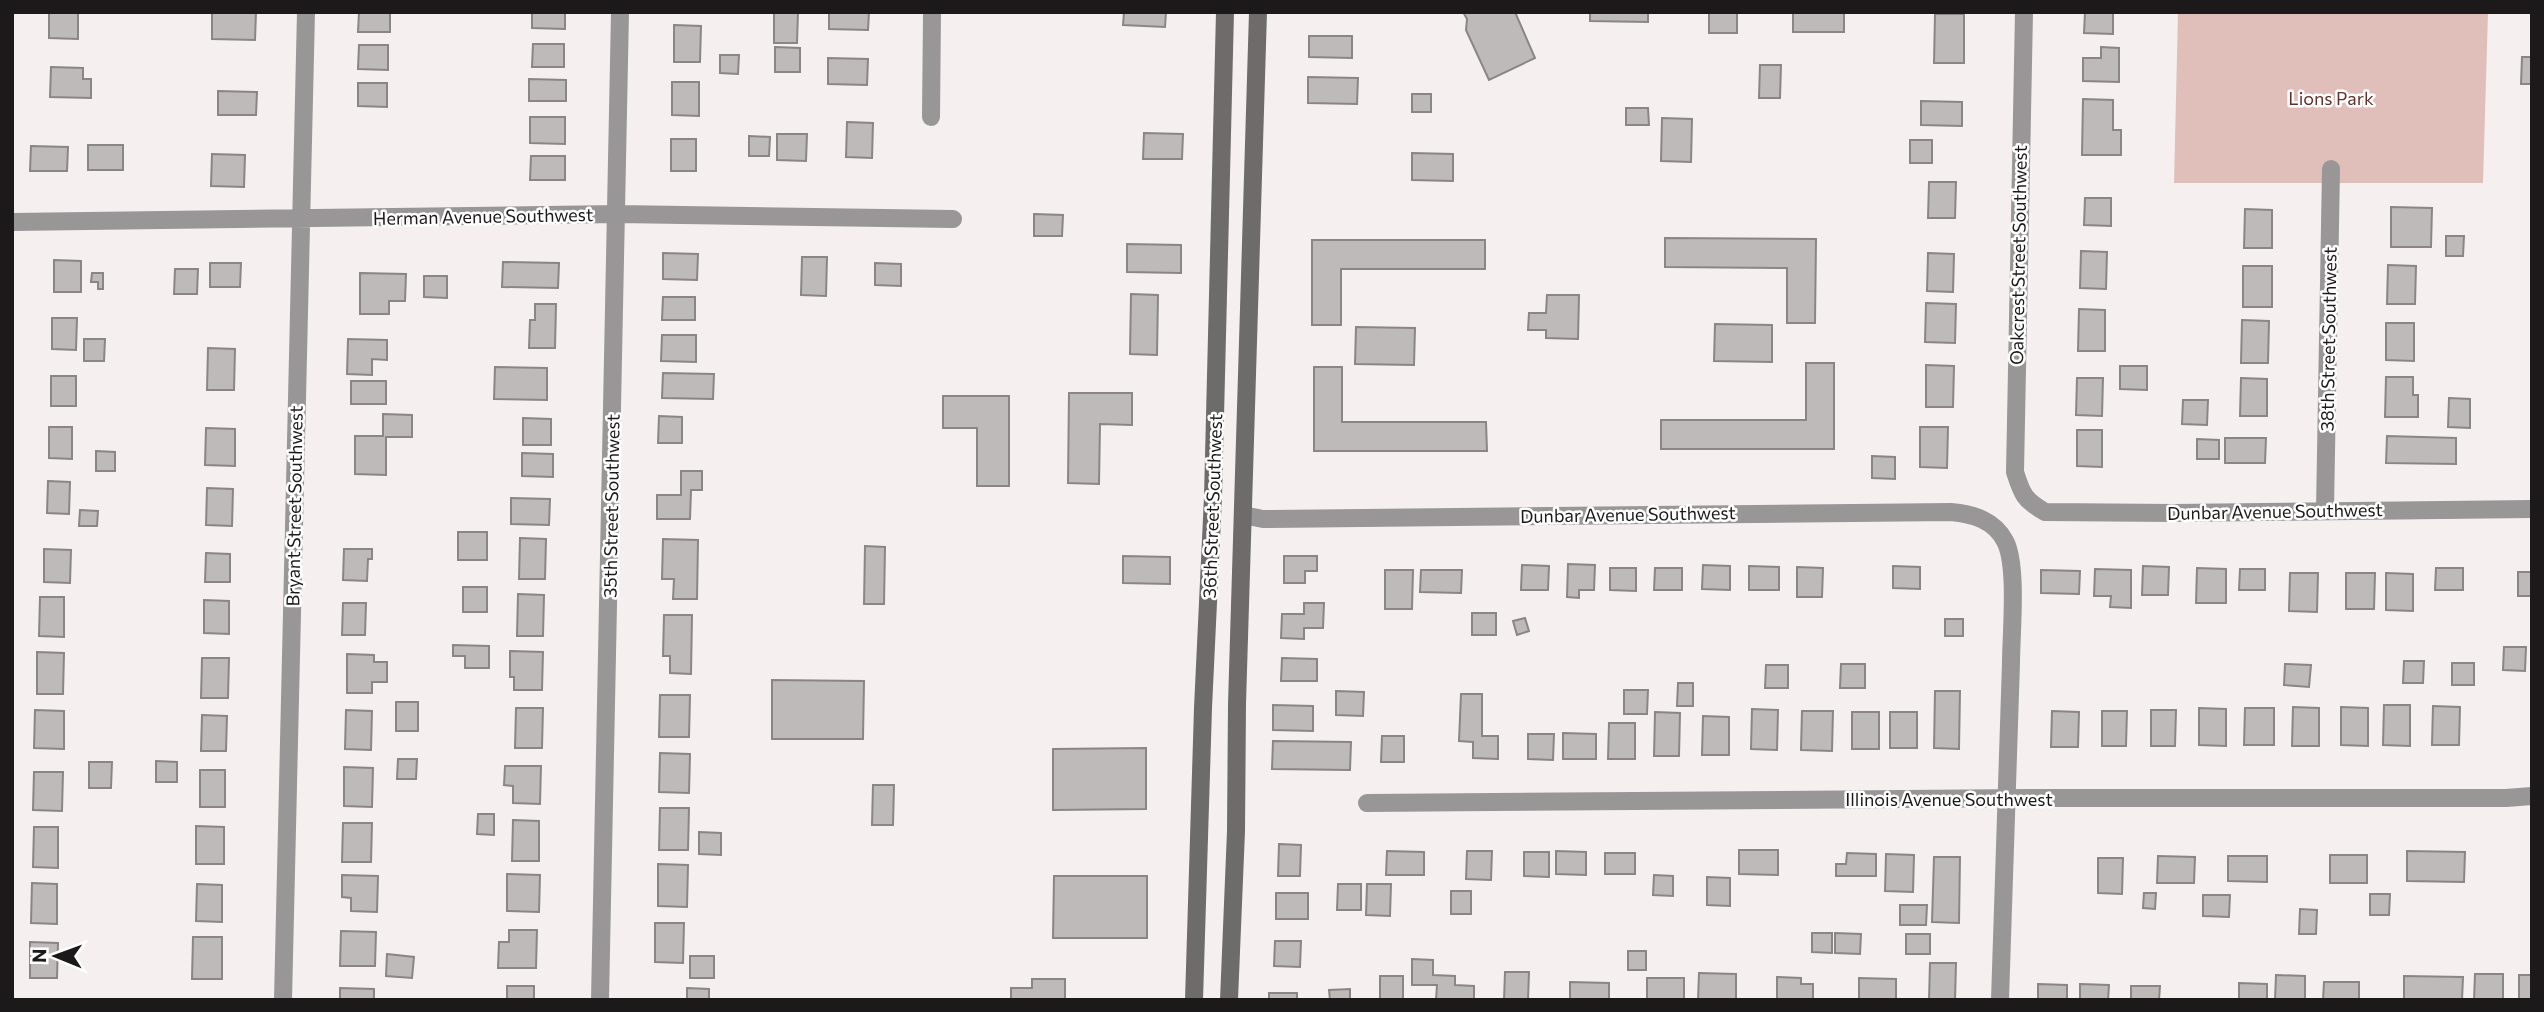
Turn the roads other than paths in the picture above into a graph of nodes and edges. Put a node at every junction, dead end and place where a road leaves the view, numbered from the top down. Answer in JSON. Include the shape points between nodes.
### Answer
{"nodes":[{"id":1,"x":306,"y":12,"type":"edge"},
{"id":2,"x":620,"y":12,"type":"edge"},
{"id":3,"x":932,"y":12,"type":"edge"},
{"id":4,"x":1225,"y":12,"type":"edge"},
{"id":5,"x":1258,"y":12,"type":"edge"},
{"id":6,"x":2024,"y":12,"type":"edge"},
{"id":7,"x":931,"y":117,"type":"dead end"},
{"id":8,"x":2331,"y":169,"type":"dead end"},
{"id":9,"x":618,"y":214,"type":"junction"},
{"id":10,"x":300,"y":218,"type":"junction"},
{"id":11,"x":953,"y":219,"type":"dead end"},
{"id":12,"x":12,"y":222,"type":"edge"},
{"id":13,"x":2023,"y":496,"type":"joint"},
{"id":14,"x":2532,"y":509,"type":"edge"},
{"id":15,"x":2325,"y":510,"type":"junction"},
{"id":16,"x":1243,"y":514,"type":"junction"},
{"id":17,"x":2532,"y":796,"type":"edge"},
{"id":18,"x":2008,"y":798,"type":"junction"},
{"id":19,"x":1367,"y":803,"type":"dead end"},
{"id":20,"x":283,"y":1000,"type":"edge"},
{"id":21,"x":600,"y":1000,"type":"edge"},
{"id":22,"x":1194,"y":1000,"type":"edge"},
{"id":23,"x":1229,"y":1000,"type":"edge"},
{"id":24,"x":2000,"y":1000,"type":"edge"}],
"edges":[{"from":1,"to":10,"type":"street","name":"Bryant Street Southwest"},
{"from":2,"to":9,"type":"street","name":"35th Street Southwest"},
{"from":3,"to":7,"type":"street"},
{"from":4,"to":22,"type":"street","name":"36th Street Southwest"},
{"from":5,"to":16,"type":"street","name":"36th Street Southwest"},
{"from":6,"to":13,"type":"street","name":"Oakcrest Street Southwest","via":[[2015,394],[2015,472]]},
{"from":8,"to":15,"type":"street","name":"38th Street Southwest"},
{"from":9,"to":10,"type":"street","name":"Herman Avenue Southwest"},
{"from":9,"to":11,"type":"street","name":"Herman Avenue Southwest"},
{"from":9,"to":21,"type":"street","name":"35th Street Southwest"},
{"from":10,"to":12,"type":"street","name":"Herman Avenue Southwest"},
{"from":10,"to":20,"type":"street","name":"Bryant Street Southwest"},
{"from":13,"to":15,"type":"street","name":"Dunbar Avenue Southwest","via":[[2045,512]]},
{"from":14,"to":15,"type":"street","name":"Dunbar Avenue Southwest"},
{"from":16,"to":18,"type":"street","name":"Dunbar Avenue Southwest","via":[[1263,519],[1972,514],[1989,522],[2005,540],[2010,558]]},
{"from":16,"to":23,"type":"street","name":"36th Street Southwest"},
{"from":17,"to":18,"type":"street","name":"Illinois Avenue Southwest"},
{"from":18,"to":19,"type":"street","name":"Illinois Avenue Southwest"},
{"from":18,"to":24,"type":"street"}]}
